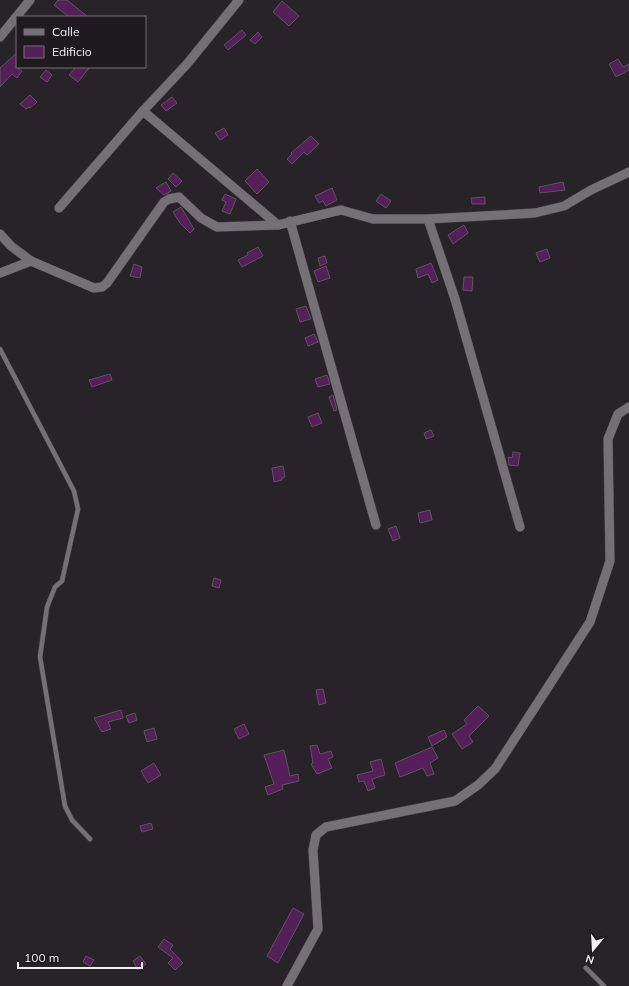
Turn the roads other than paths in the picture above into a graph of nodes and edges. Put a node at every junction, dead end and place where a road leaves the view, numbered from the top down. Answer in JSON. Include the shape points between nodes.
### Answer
{"nodes":[{"id":1,"x":30,"y":0,"type":"edge"},
{"id":2,"x":239,"y":0,"type":"edge"},
{"id":3,"x":17,"y":16,"type":"edge"},
{"id":4,"x":16,"y":17,"type":"edge"},
{"id":5,"x":0,"y":37,"type":"edge"},
{"id":6,"x":143,"y":111,"type":"junction"},
{"id":7,"x":629,"y":172,"type":"edge"},
{"id":8,"x":59,"y":208,"type":"dead end"},
{"id":9,"x":428,"y":219,"type":"junction"},
{"id":10,"x":290,"y":221,"type":"junction"},
{"id":11,"x":278,"y":225,"type":"junction"},
{"id":12,"x":0,"y":234,"type":"edge"},
{"id":13,"x":31,"y":261,"type":"junction"},
{"id":14,"x":0,"y":273,"type":"edge"},
{"id":15,"x":0,"y":349,"type":"edge"},
{"id":16,"x":629,"y":407,"type":"edge"},
{"id":17,"x":376,"y":525,"type":"dead end"},
{"id":18,"x":520,"y":527,"type":"dead end"},
{"id":19,"x":90,"y":839,"type":"dead end"},
{"id":20,"x":586,"y":968,"type":"dead end"},
{"id":21,"x":287,"y":986,"type":"edge"},
{"id":22,"x":604,"y":986,"type":"edge"}],
"edges":[{"from":1,"to":3,"type":"street"},
{"from":2,"to":6,"type":"street","via":[[187,64]]},
{"from":4,"to":5,"type":"street"},
{"from":6,"to":8,"type":"street"},
{"from":6,"to":11,"type":"street"},
{"from":7,"to":9,"type":"street","via":[[564,206],[535,213]]},
{"from":9,"to":10,"type":"street","via":[[373,219],[341,210]]},
{"from":9,"to":18,"type":"street","via":[[455,299]]},
{"from":10,"to":11,"type":"street"},
{"from":10,"to":17,"type":"street"},
{"from":11,"to":13,"type":"street","via":[[218,226],[201,218],[183,199],[174,197],[164,202],[107,283],[102,286],[94,288]]},
{"from":12,"to":13,"type":"street"},
{"from":13,"to":14,"type":"street"},
{"from":15,"to":19,"type":"lane","via":[[74,491],[78,509],[62,581],[55,587],[46,607],[40,657],[65,806],[72,820]]},
{"from":16,"to":21,"type":"street","via":[[618,414],[608,440],[610,561],[590,622],[495,769],[478,786],[455,801],[326,827],[316,835],[314,850],[318,929]]},
{"from":20,"to":22,"type":"lane"}]}
